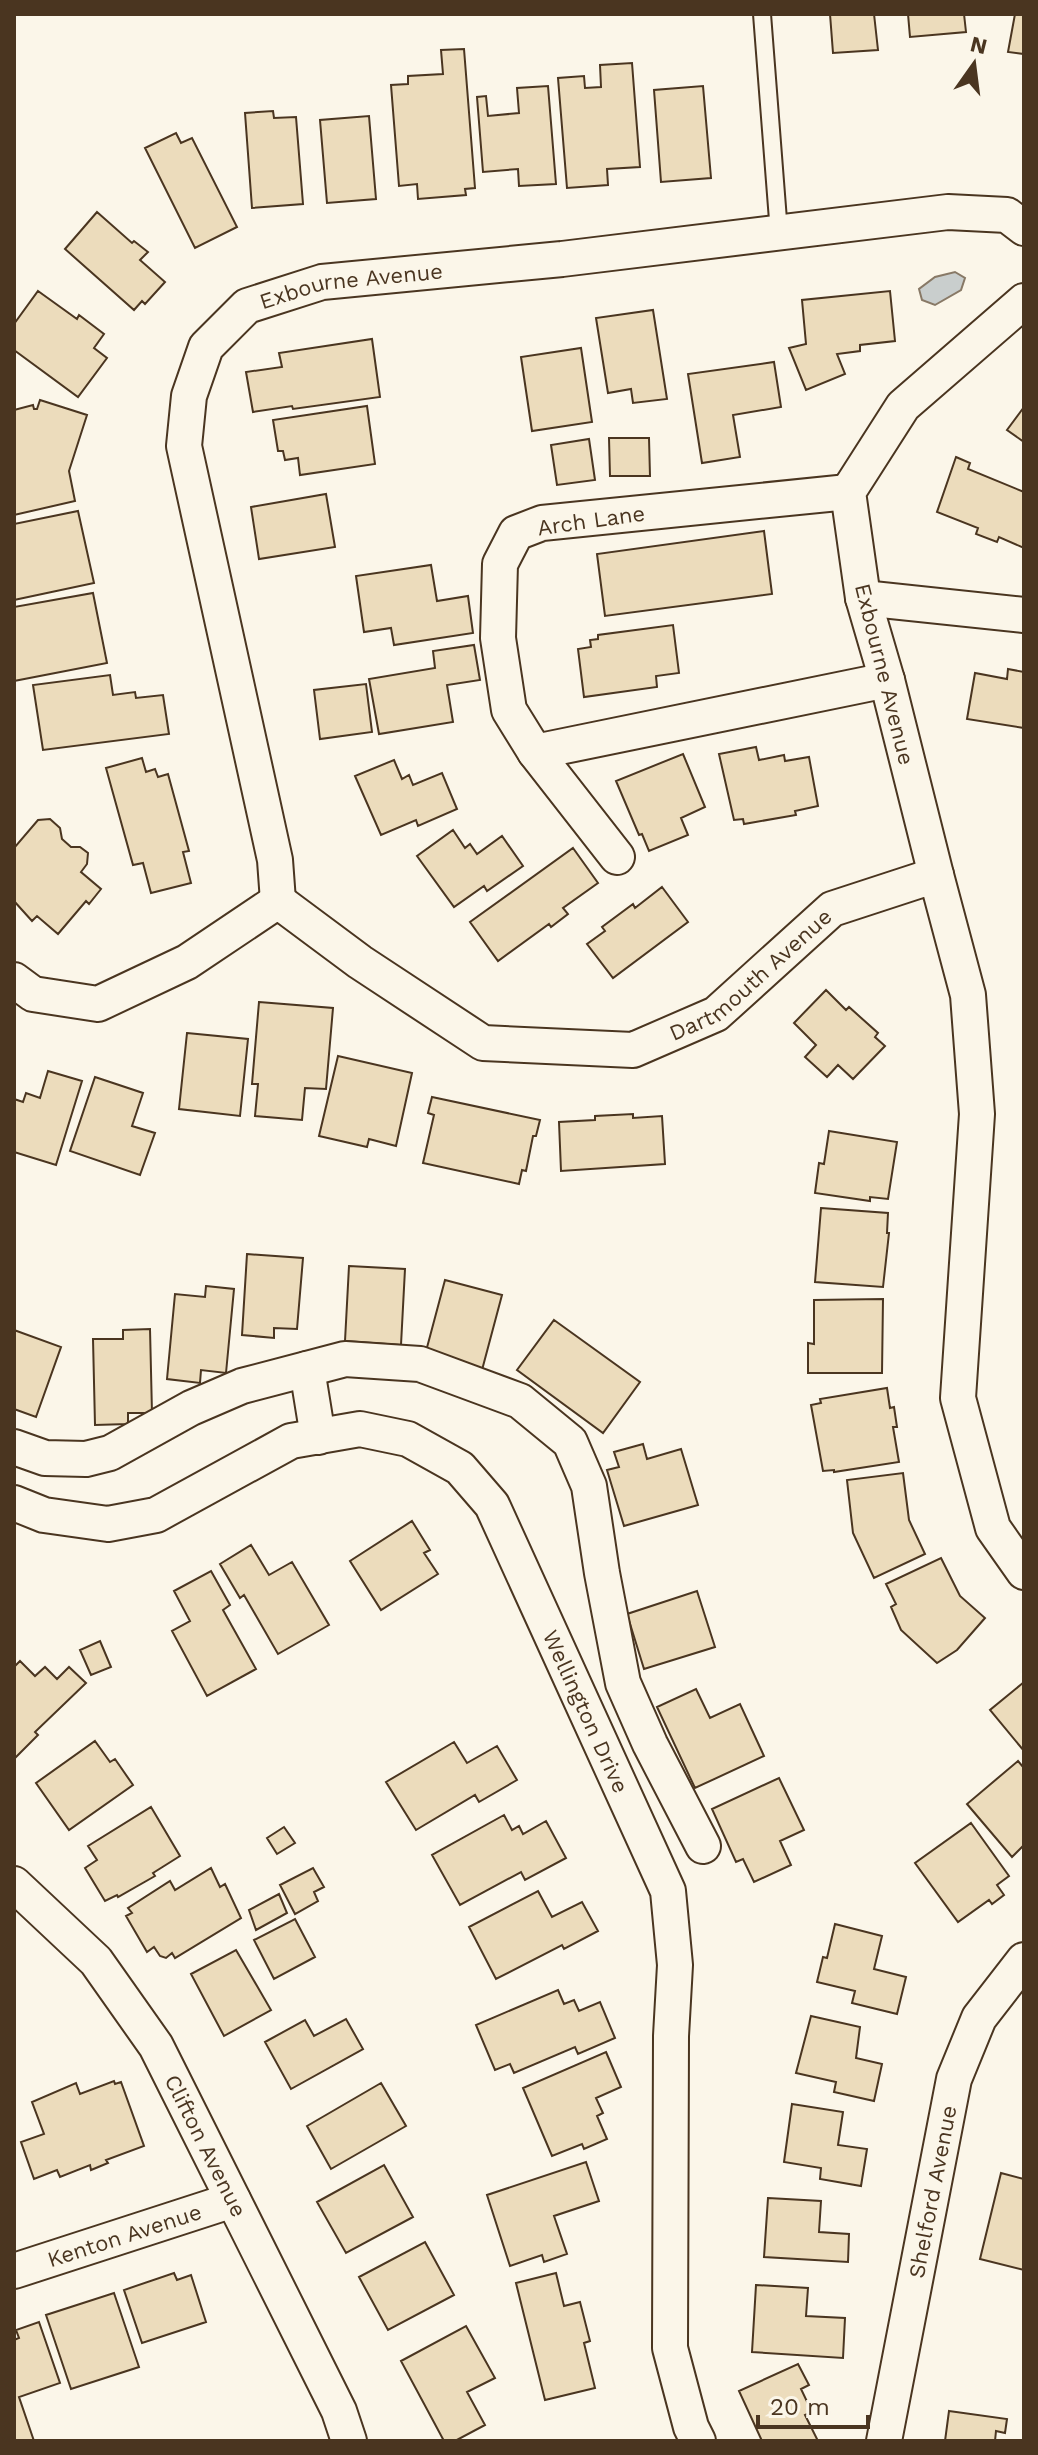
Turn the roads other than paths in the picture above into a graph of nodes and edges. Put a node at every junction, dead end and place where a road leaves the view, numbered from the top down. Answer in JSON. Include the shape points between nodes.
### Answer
{"nodes":[{"id":1,"x":762,"y":14,"type":"edge"},
{"id":2,"x":1024,"y":228,"type":"edge"},
{"id":3,"x":779,"y":233,"type":"junction"},
{"id":4,"x":1024,"y":301,"type":"edge"},
{"id":5,"x":848,"y":492,"type":"junction"},
{"id":6,"x":863,"y":598,"type":"junction"},
{"id":7,"x":1024,"y":615,"type":"edge"},
{"id":8,"x":887,"y":680,"type":"junction"},
{"id":9,"x":535,"y":752,"type":"junction"},
{"id":10,"x":617,"y":857,"type":"dead end"},
{"id":11,"x":936,"y":875,"type":"junction"},
{"id":12,"x":278,"y":901,"type":"junction"},
{"id":13,"x":14,"y":980,"type":"edge"},
{"id":14,"x":307,"y":1369,"type":"junction"},
{"id":15,"x":318,"y":1437,"type":"junction"},
{"id":16,"x":14,"y":1447,"type":"edge"},
{"id":17,"x":14,"y":1503,"type":"edge"},
{"id":18,"x":1024,"y":1572,"type":"edge"},
{"id":19,"x":703,"y":1846,"type":"dead end"},
{"id":20,"x":14,"y":1884,"type":"edge"},
{"id":21,"x":1024,"y":1960,"type":"edge"},
{"id":22,"x":233,"y":2200,"type":"junction"},
{"id":23,"x":14,"y":2271,"type":"edge"},
{"id":24,"x":349,"y":2441,"type":"edge"},
{"id":25,"x":698,"y":2441,"type":"edge"},
{"id":26,"x":884,"y":2441,"type":"edge"}],
"edges":[{"from":1,"to":3,"type":"lane"},
{"from":2,"to":3,"type":"street","name":"Exbourne Avenue","via":[[1007,215],[948,212]]},
{"from":3,"to":12,"type":"street","name":"Exbourne Avenue","via":[[322,282],[247,306],[206,347],[189,396],[184,446],[275,860]]},
{"from":4,"to":5,"type":"street","via":[[903,406]]},
{"from":5,"to":6,"type":"street","name":"Exbourne Avenue"},
{"from":5,"to":9,"type":"street","name":"Arch Lane","via":[[542,523],[516,533],[500,564],[498,638],[509,710]]},
{"from":6,"to":7,"type":"street"},
{"from":6,"to":8,"type":"street","name":"Exbourne Avenue"},
{"from":8,"to":9,"type":"street"},
{"from":8,"to":11,"type":"street","name":"Exbourne Avenue"},
{"from":9,"to":10,"type":"street","name":"Arch Lane"},
{"from":11,"to":12,"type":"street","name":"Dartmouth Avenue","via":[[832,909],[716,1014],[633,1050],[483,1043]]},
{"from":11,"to":18,"type":"street","via":[[968,995],[977,1114],[958,1398],[993,1528]]},
{"from":12,"to":13,"type":"street","via":[[187,962],[98,1004],[33,994]]},
{"from":14,"to":15,"type":"street"},
{"from":14,"to":16,"type":"street","via":[[242,1386],[110,1453],[86,1459],[45,1458]]},
{"from":14,"to":19,"type":"street","via":[[345,1359],[420,1364],[520,1401],[570,1442],[589,1486],[623,1683]]},
{"from":15,"to":17,"type":"street","name":"Wellington Drive","via":[[291,1441],[156,1515],[108,1524],[44,1515]]},
{"from":15,"to":25,"type":"street","name":"Wellington Drive","via":[[360,1429],[408,1439],[460,1468],[492,1505],[668,1891],[675,1965],[670,2348]]},
{"from":20,"to":22,"type":"street","name":"Clifton Avenue","via":[[96,1961],[156,2046]]},
{"from":21,"to":26,"type":"street","name":"Shelford Avenue","via":[[979,2018],[954,2079]]},
{"from":22,"to":23,"type":"street","name":"Kenton Avenue"},
{"from":22,"to":24,"type":"street","name":"Clifton Avenue","via":[[339,2411]]}]}
